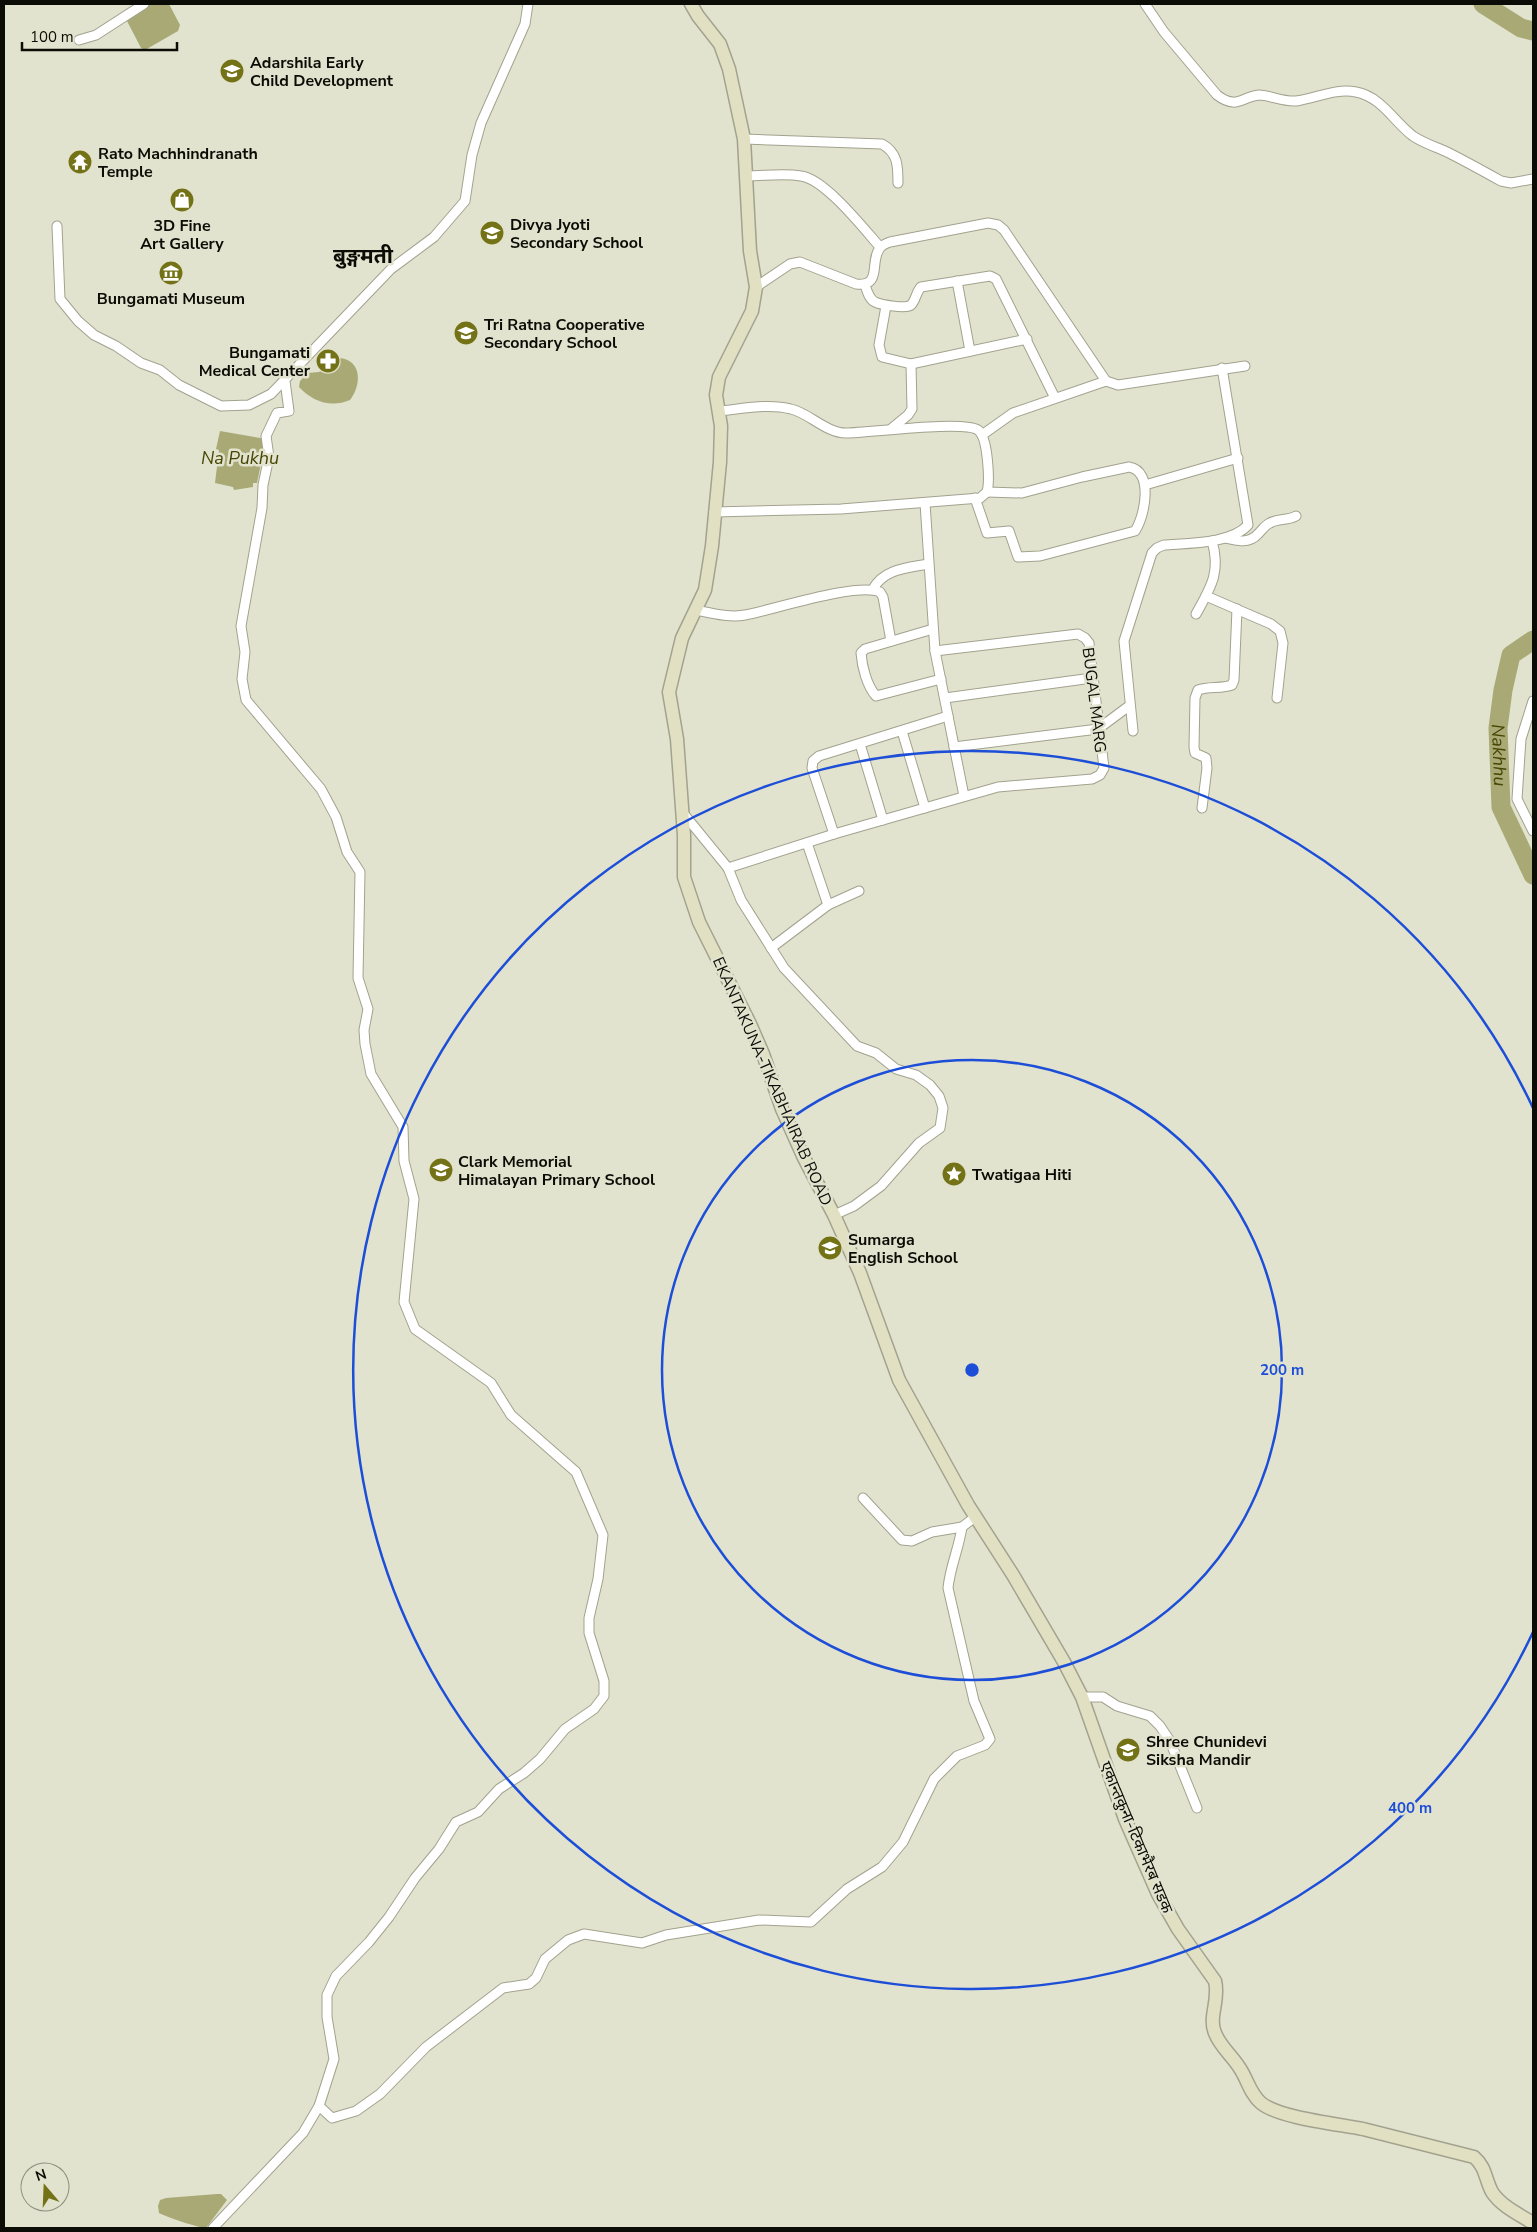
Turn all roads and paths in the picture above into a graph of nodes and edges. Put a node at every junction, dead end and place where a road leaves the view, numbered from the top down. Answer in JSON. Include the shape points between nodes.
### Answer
{"nodes":[{"id":1,"x":144,"y":4,"type":"edge"},
{"id":2,"x":528,"y":4,"type":"edge"},
{"id":3,"x":691,"y":4,"type":"edge"},
{"id":4,"x":1144,"y":4,"type":"edge"},
{"id":5,"x":79,"y":40,"type":"dead end"},
{"id":6,"x":744,"y":139,"type":"junction"},
{"id":7,"x":746,"y":176,"type":"junction"},
{"id":8,"x":1533,"y":179,"type":"edge"},
{"id":9,"x":898,"y":183,"type":"dead end"},
{"id":10,"x":57,"y":226,"type":"dead end"},
{"id":11,"x":880,"y":247,"type":"junction"},
{"id":12,"x":957,"y":281,"type":"junction"},
{"id":13,"x":865,"y":285,"type":"junction"},
{"id":14,"x":756,"y":288,"type":"junction"},
{"id":15,"x":886,"y":306,"type":"junction"},
{"id":16,"x":1026,"y":339,"type":"junction"},
{"id":17,"x":970,"y":351,"type":"junction"},
{"id":18,"x":911,"y":364,"type":"junction"},
{"id":19,"x":1245,"y":366,"type":"dead end"},
{"id":20,"x":1222,"y":368,"type":"junction"},
{"id":21,"x":285,"y":381,"type":"junction"},
{"id":22,"x":1106,"y":381,"type":"junction"},
{"id":23,"x":1055,"y":398,"type":"junction"},
{"id":24,"x":719,"y":411,"type":"junction"},
{"id":25,"x":891,"y":430,"type":"junction"},
{"id":26,"x":982,"y":435,"type":"junction"},
{"id":27,"x":1238,"y":458,"type":"junction"},
{"id":28,"x":1145,"y":485,"type":"junction"},
{"id":29,"x":987,"y":492,"type":"junction"},
{"id":30,"x":975,"y":498,"type":"junction"},
{"id":31,"x":926,"y":503,"type":"junction"},
{"id":32,"x":714,"y":512,"type":"junction"},
{"id":33,"x":1296,"y":516,"type":"dead end"},
{"id":34,"x":1225,"y":538,"type":"junction"},
{"id":35,"x":1212,"y":541,"type":"junction"},
{"id":36,"x":928,"y":564,"type":"junction"},
{"id":37,"x":873,"y":589,"type":"junction"},
{"id":38,"x":1206,"y":596,"type":"junction"},
{"id":39,"x":1237,"y":609,"type":"junction"},
{"id":40,"x":696,"y":610,"type":"junction"},
{"id":41,"x":1196,"y":614,"type":"dead end"},
{"id":42,"x":933,"y":629,"type":"junction"},
{"id":43,"x":891,"y":641,"type":"junction"},
{"id":44,"x":935,"y":651,"type":"junction"},
{"id":45,"x":1092,"y":678,"type":"junction"},
{"id":46,"x":941,"y":679,"type":"junction"},
{"id":47,"x":945,"y":698,"type":"junction"},
{"id":48,"x":1277,"y":698,"type":"dead end"},
{"id":49,"x":1533,"y":701,"type":"edge"},
{"id":50,"x":1129,"y":706,"type":"junction"},
{"id":51,"x":948,"y":716,"type":"junction"},
{"id":52,"x":1098,"y":729,"type":"junction"},
{"id":53,"x":902,"y":731,"type":"junction"},
{"id":54,"x":1133,"y":731,"type":"dead end"},
{"id":55,"x":860,"y":744,"type":"junction"},
{"id":56,"x":954,"y":747,"type":"junction"},
{"id":57,"x":964,"y":796,"type":"junction"},
{"id":58,"x":924,"y":808,"type":"junction"},
{"id":59,"x":1202,"y":808,"type":"dead end"},
{"id":60,"x":681,"y":810,"type":"junction"},
{"id":61,"x":883,"y":820,"type":"junction"},
{"id":62,"x":1533,"y":831,"type":"edge"},
{"id":63,"x":834,"y":834,"type":"junction"},
{"id":64,"x":807,"y":843,"type":"junction"},
{"id":65,"x":728,"y":868,"type":"junction"},
{"id":66,"x":859,"y":891,"type":"dead end"},
{"id":67,"x":828,"y":905,"type":"junction"},
{"id":68,"x":771,"y":948,"type":"junction"},
{"id":69,"x":834,"y":1215,"type":"junction"},
{"id":70,"x":864,"y":1498,"type":"dead end"},
{"id":71,"x":968,"y":1505,"type":"joint"},
{"id":72,"x":975,"y":1517,"type":"junction"},
{"id":73,"x":962,"y":1527,"type":"junction"},
{"id":74,"x":1082,"y":1697,"type":"junction"},
{"id":75,"x":1197,"y":1808,"type":"dead end"},
{"id":76,"x":319,"y":2106,"type":"junction"},
{"id":77,"x":1533,"y":2223,"type":"edge"},
{"id":78,"x":212,"y":2228,"type":"edge"}],
"edges":[{"from":1,"to":5,"type":"street","via":[[96,35]]},
{"from":2,"to":21,"type":"street","via":[[525,24],[481,123],[465,201],[434,237],[390,270]]},
{"from":3,"to":6,"type":"main road","name":"EKANTAKUNA-TIKABHAIRAB ROAD","via":[[720,44],[729,68]]},
{"from":4,"to":8,"type":"street","via":[[1164,32],[1224,100],[1233,102],[1263,95],[1275,100],[1295,101],[1332,92],[1357,92],[1388,110],[1413,136],[1501,181],[1511,183]]},
{"from":6,"to":7,"type":"main road","name":"EKANTAKUNA-TIKABHAIRAB ROAD"},
{"from":6,"to":9,"type":"street","via":[[882,144],[891,149],[898,164]]},
{"from":7,"to":11,"type":"street","via":[[810,178],[842,204]]},
{"from":7,"to":14,"type":"main road","name":"EKANTAKUNA-TIKABHAIRAB ROAD","via":[[750,251]]},
{"from":10,"to":21,"type":"street","via":[[60,299],[94,336],[221,406],[249,406],[271,394]]},
{"from":11,"to":13,"type":"street","via":[[874,272]]},
{"from":11,"to":22,"type":"street","via":[[890,242],[988,223],[998,225]]},
{"from":12,"to":15,"type":"street","via":[[921,287],[908,307]]},
{"from":12,"to":16,"type":"street","via":[[990,276],[996,279]]},
{"from":12,"to":17,"type":"street"},
{"from":13,"to":14,"type":"street","via":[[800,262],[790,264]]},
{"from":13,"to":15,"type":"street","via":[[871,298]]},
{"from":14,"to":24,"type":"main road","name":"EKANTAKUNA-TIKABHAIRAB ROAD","via":[[752,311],[719,377],[716,395]]},
{"from":15,"to":18,"type":"street","via":[[879,346],[882,357]]},
{"from":16,"to":17,"type":"street"},
{"from":16,"to":23,"type":"street"},
{"from":17,"to":18,"type":"street"},
{"from":18,"to":25,"type":"street","via":[[912,409]]},
{"from":19,"to":20,"type":"street"},
{"from":20,"to":22,"type":"street","via":[[1118,385]]},
{"from":20,"to":27,"type":"street"},
{"from":21,"to":76,"type":"street","via":[[290,411],[277,413],[266,436],[269,457],[241,626],[244,652],[242,684],[246,700],[321,789],[336,817],[347,852],[360,872],[358,978],[368,1009],[365,1044],[371,1074],[403,1127],[404,1161],[414,1199],[404,1302],[415,1329],[491,1383],[511,1415],[576,1472],[602,1536],[589,1633],[604,1681],[604,1696],[594,1709],[565,1730],[524,1774],[499,1790],[478,1812],[456,1822],[389,1917],[336,1976],[327,1995],[334,2059]]},
{"from":22,"to":23,"type":"street"},
{"from":23,"to":26,"type":"street","via":[[1013,413]]},
{"from":24,"to":25,"type":"street","via":[[769,406],[791,408],[842,433]]},
{"from":24,"to":32,"type":"main road","name":"EKANTAKUNA-TIKABHAIRAB ROAD","via":[[720,462]]},
{"from":25,"to":26,"type":"street","via":[[967,427],[978,430]]},
{"from":26,"to":29,"type":"street","via":[[989,469]]},
{"from":27,"to":28,"type":"street"},
{"from":27,"to":34,"type":"street","via":[[1248,525]]},
{"from":28,"to":29,"type":"street","via":[[1140,473],[1129,467],[1022,493]]},
{"from":28,"to":30,"type":"street","via":[[1145,497],[1135,531],[1040,556],[1018,557],[1008,531],[987,533]]},
{"from":29,"to":30,"type":"street"},
{"from":30,"to":31,"type":"street"},
{"from":31,"to":32,"type":"street"},
{"from":31,"to":36,"type":"street"},
{"from":32,"to":40,"type":"main road","name":"EKANTAKUNA-TIKABHAIRAB ROAD","via":[[705,590]]},
{"from":33,"to":34,"type":"street","via":[[1268,524],[1254,539],[1240,542]]},
{"from":34,"to":35,"type":"street"},
{"from":35,"to":38,"type":"street","via":[[1216,569]]},
{"from":35,"to":50,"type":"street","via":[[1164,545],[1152,554],[1124,642]]},
{"from":36,"to":37,"type":"street","via":[[886,574]]},
{"from":36,"to":42,"type":"street"},
{"from":37,"to":40,"type":"street","via":[[826,596],[744,616]]},
{"from":37,"to":43,"type":"street","via":[[883,597]]},
{"from":38,"to":39,"type":"street"},
{"from":38,"to":41,"type":"street"},
{"from":39,"to":48,"type":"street","via":[[1276,627],[1282,636]]},
{"from":39,"to":59,"type":"street","via":[[1232,685],[1198,690],[1195,698],[1194,747],[1196,753],[1206,758],[1207,768]]},
{"from":40,"to":60,"type":"main road","name":"EKANTAKUNA-TIKABHAIRAB ROAD","via":[[682,638],[669,692],[677,739]]},
{"from":42,"to":43,"type":"street"},
{"from":42,"to":44,"type":"street"},
{"from":43,"to":46,"type":"street","via":[[865,649],[862,653],[870,690],[876,696]]},
{"from":44,"to":45,"type":"street","name":"BUGAL MARG","via":[[1078,634],[1090,643]]},
{"from":44,"to":46,"type":"street"},
{"from":45,"to":47,"type":"street"},
{"from":45,"to":52,"type":"street","name":"BUGAL MARG"},
{"from":46,"to":47,"type":"street"},
{"from":47,"to":51,"type":"street"},
{"from":49,"to":62,"type":"street","via":[[1520,739],[1517,800]]},
{"from":50,"to":52,"type":"street"},
{"from":50,"to":54,"type":"street"},
{"from":51,"to":53,"type":"street"},
{"from":51,"to":56,"type":"street"},
{"from":52,"to":56,"type":"street"},
{"from":52,"to":57,"type":"street","name":"BUGAL MARG","via":[[1104,768],[1092,779],[998,787]]},
{"from":53,"to":55,"type":"street"},
{"from":53,"to":58,"type":"street"},
{"from":55,"to":61,"type":"street"},
{"from":55,"to":63,"type":"street","via":[[819,756],[813,761],[812,768]]},
{"from":56,"to":57,"type":"street"},
{"from":57,"to":58,"type":"street","name":"BUGAL MARG"},
{"from":58,"to":61,"type":"street","name":"BUGAL MARG"},
{"from":60,"to":65,"type":"street"},
{"from":60,"to":69,"type":"main road","name":"EKANTAKUNA-TIKABHAIRAB ROAD","via":[[684,877],[699,922],[750,1024],[782,1109]]},
{"from":61,"to":63,"type":"street","name":"BUGAL MARG"},
{"from":63,"to":64,"type":"street","name":"BUGAL MARG"},
{"from":64,"to":65,"type":"street","name":"BUGAL MARG"},
{"from":64,"to":67,"type":"street"},
{"from":65,"to":68,"type":"street","via":[[741,900]]},
{"from":66,"to":67,"type":"street"},
{"from":67,"to":68,"type":"street"},
{"from":68,"to":69,"type":"street","via":[[799,986],[857,1046],[876,1053],[896,1069],[916,1075],[930,1085],[944,1108],[940,1128],[919,1143],[881,1186],[854,1206]]},
{"from":69,"to":71,"type":"main road","name":"EKANTAKUNA-TIKABHAIRAB ROAD","via":[[860,1273],[899,1380]]},
{"from":70,"to":73,"type":"street","via":[[902,1540],[912,1541],[932,1532]]},
{"from":71,"to":72,"type":"main road","name":"एकान्तकुना-टिकाभैरब सडक"},
{"from":72,"to":73,"type":"street"},
{"from":72,"to":74,"type":"main road","name":"एकान्तकुना-टिकाभैरब सडक","via":[[1026,1596]]},
{"from":73,"to":76,"type":"street","via":[[948,1588],[974,1701],[990,1738],[985,1745],[957,1756],[934,1779],[903,1842],[882,1867],[847,1890],[811,1922],[759,1920],[666,1935],[642,1943],[584,1934],[568,1940],[544,1959],[536,1978],[529,1984],[503,1988],[495,1993],[426,2047],[380,2094],[356,2111],[332,2118]]},
{"from":74,"to":75,"type":"street","via":[[1103,1697],[1117,1706],[1150,1716],[1170,1740]]},
{"from":74,"to":77,"type":"main road","name":"एकान्तकुना-टिकाभैरब सडक","via":[[1126,1819],[1158,1894],[1215,1981],[1214,2033],[1260,2102],[1282,2112],[1474,2157],[1486,2171],[1494,2195]]},
{"from":76,"to":78,"type":"street","via":[[303,2133]]}]}
